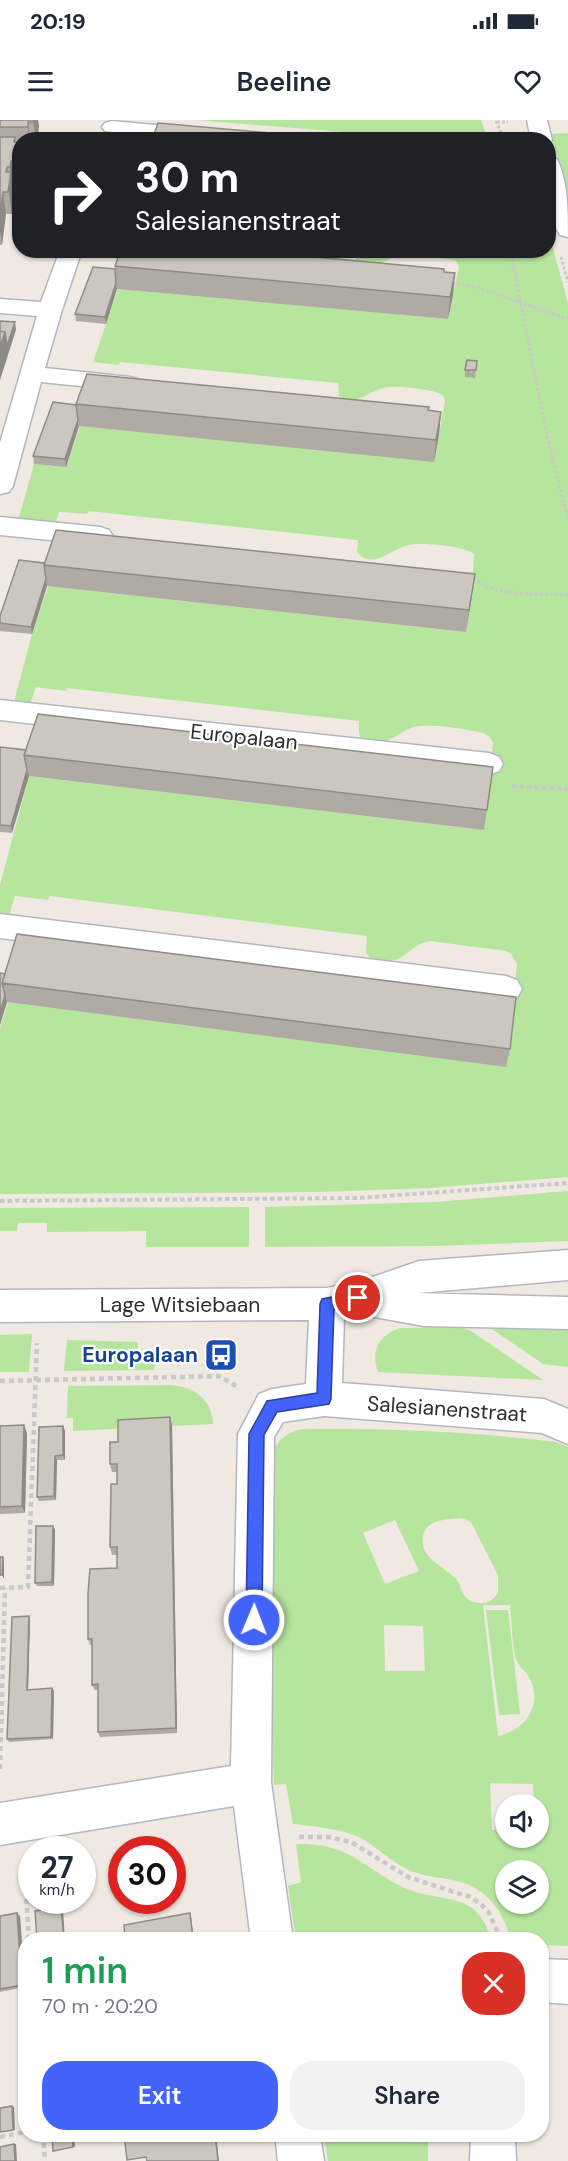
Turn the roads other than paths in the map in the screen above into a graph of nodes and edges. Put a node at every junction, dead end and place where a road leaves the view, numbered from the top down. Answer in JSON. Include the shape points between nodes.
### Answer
{"nodes":[{"id":1,"x":111,"y":129,"type":"edge"},
{"id":2,"x":150,"y":132,"type":"edge"},
{"id":3,"x":556,"y":188,"type":"edge"},
{"id":4,"x":568,"y":230,"type":"edge"},
{"id":5,"x":68,"y":258,"type":"edge"},
{"id":6,"x":0,"y":306,"type":"edge"},
{"id":7,"x":50,"y":310,"type":"junction"},
{"id":8,"x":33,"y":374,"type":"junction"},
{"id":9,"x":152,"y":386,"type":"edge"},
{"id":10,"x":0,"y":486,"type":"edge"},
{"id":11,"x":0,"y":526,"type":"edge"},
{"id":12,"x":129,"y":540,"type":"edge"},
{"id":13,"x":0,"y":710,"type":"edge"},
{"id":14,"x":489,"y":764,"type":"edge"},
{"id":15,"x":0,"y":926,"type":"edge"},
{"id":16,"x":506,"y":989,"type":"dead end"},
{"id":17,"x":568,"y":1265,"type":"edge"},
{"id":18,"x":343,"y":1301,"type":"junction"},
{"id":19,"x":0,"y":1306,"type":"edge"},
{"id":20,"x":568,"y":1313,"type":"edge"},
{"id":21,"x":324,"y":1399,"type":"junction"},
{"id":22,"x":568,"y":1427,"type":"edge"},
{"id":23,"x":251,"y":1784,"type":"junction"},
{"id":24,"x":10,"y":1822,"type":"edge"},
{"id":25,"x":271,"y":1932,"type":"edge"},
{"id":26,"x":549,"y":1981,"type":"edge"},
{"id":27,"x":568,"y":1982,"type":"edge"},
{"id":28,"x":298,"y":2142,"type":"edge"},
{"id":29,"x":492,"y":2142,"type":"edge"},
{"id":30,"x":301,"y":2161,"type":"edge"},
{"id":31,"x":493,"y":2161,"type":"edge"}],
"edges":[{"from":1,"to":2,"type":"street"},
{"from":3,"to":4,"type":"street"},
{"from":5,"to":7,"type":"street"},
{"from":6,"to":7,"type":"street"},
{"from":7,"to":8,"type":"street"},
{"from":8,"to":9,"type":"street"},
{"from":8,"to":10,"type":"street"},
{"from":11,"to":12,"type":"street"},
{"from":13,"to":14,"type":"street","name":"Europalaan"},
{"from":15,"to":16,"type":"street"},
{"from":17,"to":18,"type":"street","name":"Lage Witsiebaan","via":[[419,1276]]},
{"from":18,"to":19,"type":"street","name":"Lage Witsiebaan"},
{"from":18,"to":20,"type":"street","name":"Lage Witsiebaan","via":[[424,1310]]},
{"from":18,"to":21,"type":"street"},
{"from":21,"to":22,"type":"street","name":"Salesianenstraat","via":[[544,1416]]},
{"from":21,"to":23,"type":"street","name":"Salesianenstraat","via":[[272,1406],[256,1434]]},
{"from":23,"to":24,"type":"street"},
{"from":23,"to":25,"type":"street"},
{"from":26,"to":27,"type":"street"},
{"from":28,"to":30,"type":"street"},
{"from":29,"to":31,"type":"street"}]}
